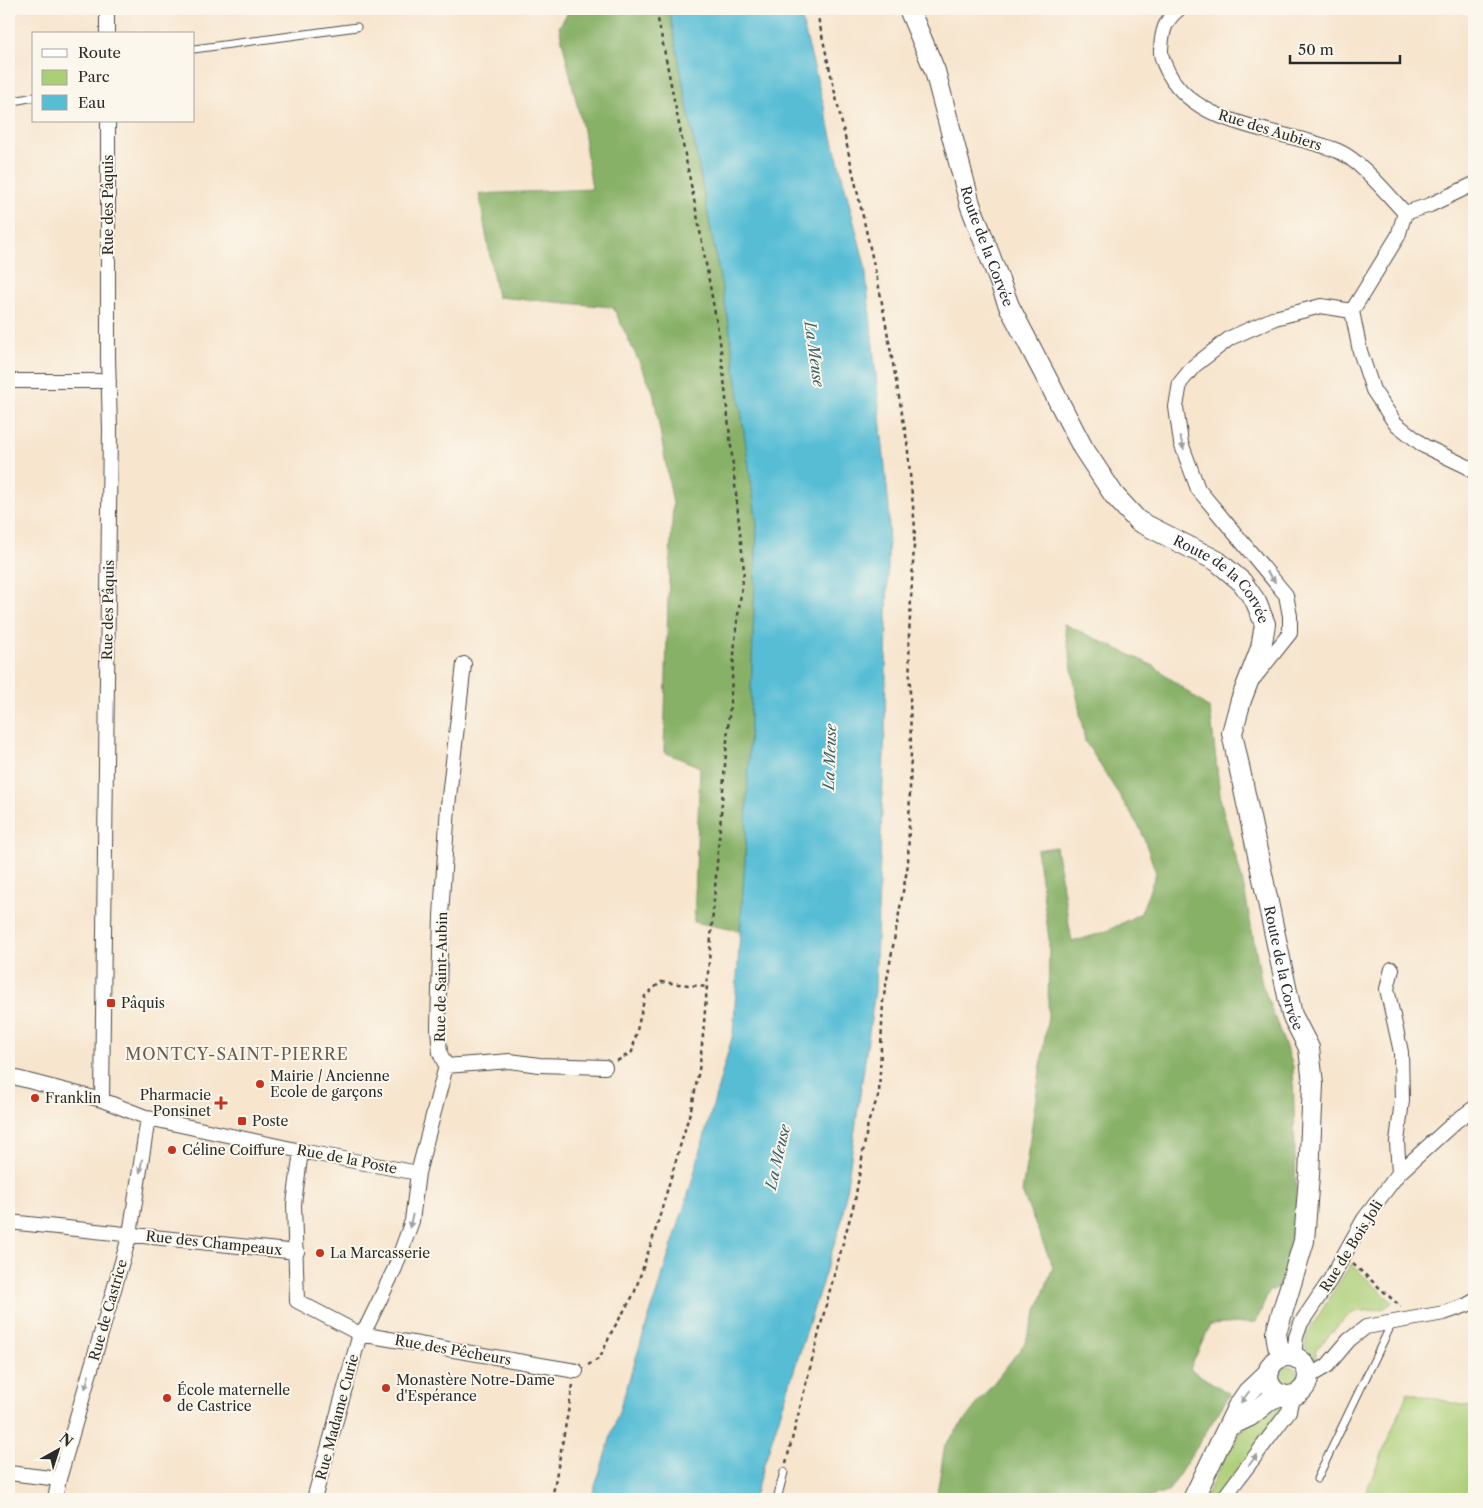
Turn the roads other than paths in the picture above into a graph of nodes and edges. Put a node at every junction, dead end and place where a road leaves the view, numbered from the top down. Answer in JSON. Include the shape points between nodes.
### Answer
{"nodes":[{"id":1,"x":107,"y":9,"type":"edge"},
{"id":2,"x":909,"y":9,"type":"edge"},
{"id":3,"x":1179,"y":9,"type":"edge"},
{"id":4,"x":357,"y":27,"type":"dead end"},
{"id":5,"x":107,"y":32,"type":"edge"},
{"id":6,"x":195,"y":49,"type":"edge"},
{"id":7,"x":32,"y":98,"type":"edge"},
{"id":8,"x":9,"y":102,"type":"edge"},
{"id":9,"x":108,"y":122,"type":"edge"},
{"id":10,"x":1474,"y":184,"type":"edge"},
{"id":11,"x":1405,"y":213,"type":"junction"},
{"id":12,"x":1352,"y":310,"type":"junction"},
{"id":13,"x":9,"y":381,"type":"edge"},
{"id":14,"x":109,"y":381,"type":"junction"},
{"id":15,"x":1474,"y":472,"type":"edge"},
{"id":16,"x":464,"y":664,"type":"dead end"},
{"id":17,"x":1245,"y":691,"type":"junction"},
{"id":18,"x":1392,"y":969,"type":"dead end"},
{"id":19,"x":446,"y":1066,"type":"junction"},
{"id":20,"x":605,"y":1067,"type":"road end"},
{"id":21,"x":9,"y":1076,"type":"edge"},
{"id":22,"x":102,"y":1100,"type":"junction"},
{"id":23,"x":1474,"y":1108,"type":"edge"},
{"id":24,"x":148,"y":1118,"type":"junction"},
{"id":25,"x":301,"y":1151,"type":"junction"},
{"id":26,"x":418,"y":1173,"type":"junction"},
{"id":27,"x":1399,"y":1173,"type":"junction"},
{"id":28,"x":9,"y":1222,"type":"edge"},
{"id":29,"x":130,"y":1234,"type":"junction"},
{"id":30,"x":297,"y":1252,"type":"junction"},
{"id":31,"x":1474,"y":1301,"type":"edge"},
{"id":32,"x":1392,"y":1322,"type":"junction"},
{"id":33,"x":360,"y":1334,"type":"junction"},
{"id":34,"x":1290,"y":1357,"type":"junction"},
{"id":35,"x":576,"y":1371,"type":"road end"},
{"id":36,"x":1269,"y":1372,"type":"junction"},
{"id":37,"x":1308,"y":1377,"type":"junction"},
{"id":38,"x":1287,"y":1395,"type":"junction"},
{"id":39,"x":1229,"y":1426,"type":"junction"},
{"id":40,"x":784,"y":1472,"type":"road end"},
{"id":41,"x":9,"y":1473,"type":"edge"},
{"id":42,"x":59,"y":1479,"type":"junction"},
{"id":43,"x":1317,"y":1479,"type":"dead end"},
{"id":44,"x":55,"y":1499,"type":"edge"},
{"id":45,"x":314,"y":1499,"type":"edge"},
{"id":46,"x":777,"y":1499,"type":"edge"},
{"id":47,"x":1193,"y":1499,"type":"edge"},
{"id":48,"x":1223,"y":1499,"type":"edge"}],
"edges":[{"from":1,"to":5,"type":"street"},
{"from":2,"to":17,"type":"street","name":"Route de la Corvée","via":[[935,71],[970,204],[1009,306],[1082,448],[1114,495],[1138,521],[1218,561],[1242,582],[1256,602],[1265,624],[1261,648]]},
{"from":3,"to":11,"type":"street","name":"Rue des Aubiers","via":[[1170,16],[1162,34],[1160,54],[1175,85],[1194,102],[1224,118],[1339,151],[1362,169]]},
{"from":4,"to":6,"type":"lane"},
{"from":7,"to":8,"type":"lane"},
{"from":9,"to":14,"type":"street","name":"Rue des Pâquis"},
{"from":10,"to":11,"type":"street"},
{"from":11,"to":12,"type":"street","via":[[1398,236]]},
{"from":12,"to":15,"type":"street","via":[[1360,351],[1373,390],[1395,423],[1424,446]]},
{"from":12,"to":17,"type":"street","one_way":true,"via":[[1321,306],[1275,318],[1230,338],[1194,366],[1180,383],[1176,406],[1181,443],[1198,489],[1286,595],[1290,633]]},
{"from":13,"to":14,"type":"street"},
{"from":14,"to":22,"type":"street","name":"Rue des Pâquis"},
{"from":16,"to":19,"type":"street","name":"Rue de Saint-Aubin","via":[[448,806],[441,916],[438,1028],[440,1053]]},
{"from":17,"to":34,"type":"street","name":"Route de la Corvée","via":[[1232,733],[1292,1015],[1309,1048],[1313,1084],[1304,1241],[1276,1333],[1278,1346]]},
{"from":18,"to":27,"type":"street","via":[[1387,989],[1401,1052],[1402,1081],[1397,1142]]},
{"from":19,"to":20,"type":"street","via":[[510,1061]]},
{"from":19,"to":26,"type":"street"},
{"from":21,"to":22,"type":"street","name":"Rue de la Poste"},
{"from":22,"to":24,"type":"street","name":"Rue de la Poste"},
{"from":23,"to":27,"type":"street","name":"Rue de Bois Joli"},
{"from":24,"to":25,"type":"street","name":"Rue de la Poste"},
{"from":24,"to":29,"type":"street","name":"Rue de Castrice","one_way":true},
{"from":25,"to":26,"type":"street","name":"Rue de la Poste"},
{"from":25,"to":30,"type":"street","via":[[294,1204]]},
{"from":26,"to":33,"type":"street","one_way":true,"via":[[412,1221],[395,1268]]},
{"from":27,"to":34,"type":"street","name":"Rue de Bois Joli","via":[[1364,1219],[1301,1323]]},
{"from":28,"to":29,"type":"street","name":"Rue des Champeaux"},
{"from":29,"to":30,"type":"street","name":"Rue des Champeaux"},
{"from":29,"to":42,"type":"street","name":"Rue de Castrice","one_way":true},
{"from":30,"to":33,"type":"street","name":"Rue des Pêcheurs","via":[[297,1301]]},
{"from":31,"to":32,"type":"street","via":[[1444,1313]]},
{"from":32,"to":37,"type":"street","via":[[1366,1327],[1349,1340],[1327,1366]]},
{"from":32,"to":43,"type":"lane"},
{"from":33,"to":35,"type":"street","name":"Rue des Pêcheurs"},
{"from":33,"to":45,"type":"street","name":"Rue Madame Curie"},
{"from":34,"to":36,"type":"street","via":[[1275,1361]]},
{"from":34,"to":37,"type":"street","via":[[1304,1364]]},
{"from":36,"to":38,"type":"street","via":[[1273,1388]]},
{"from":36,"to":39,"type":"street","one_way":true,"via":[[1248,1392]]},
{"from":37,"to":38,"type":"street","via":[[1303,1389]]},
{"from":38,"to":39,"type":"street","via":[[1272,1399],[1250,1416]]},
{"from":48,"to":38,"type":"street","one_way":true,"via":[[1289,1411]]},
{"from":39,"to":47,"type":"street"},
{"from":40,"to":46,"type":"lane"},
{"from":41,"to":42,"type":"street"},
{"from":42,"to":44,"type":"street","name":"Rue de Castrice"}]}
